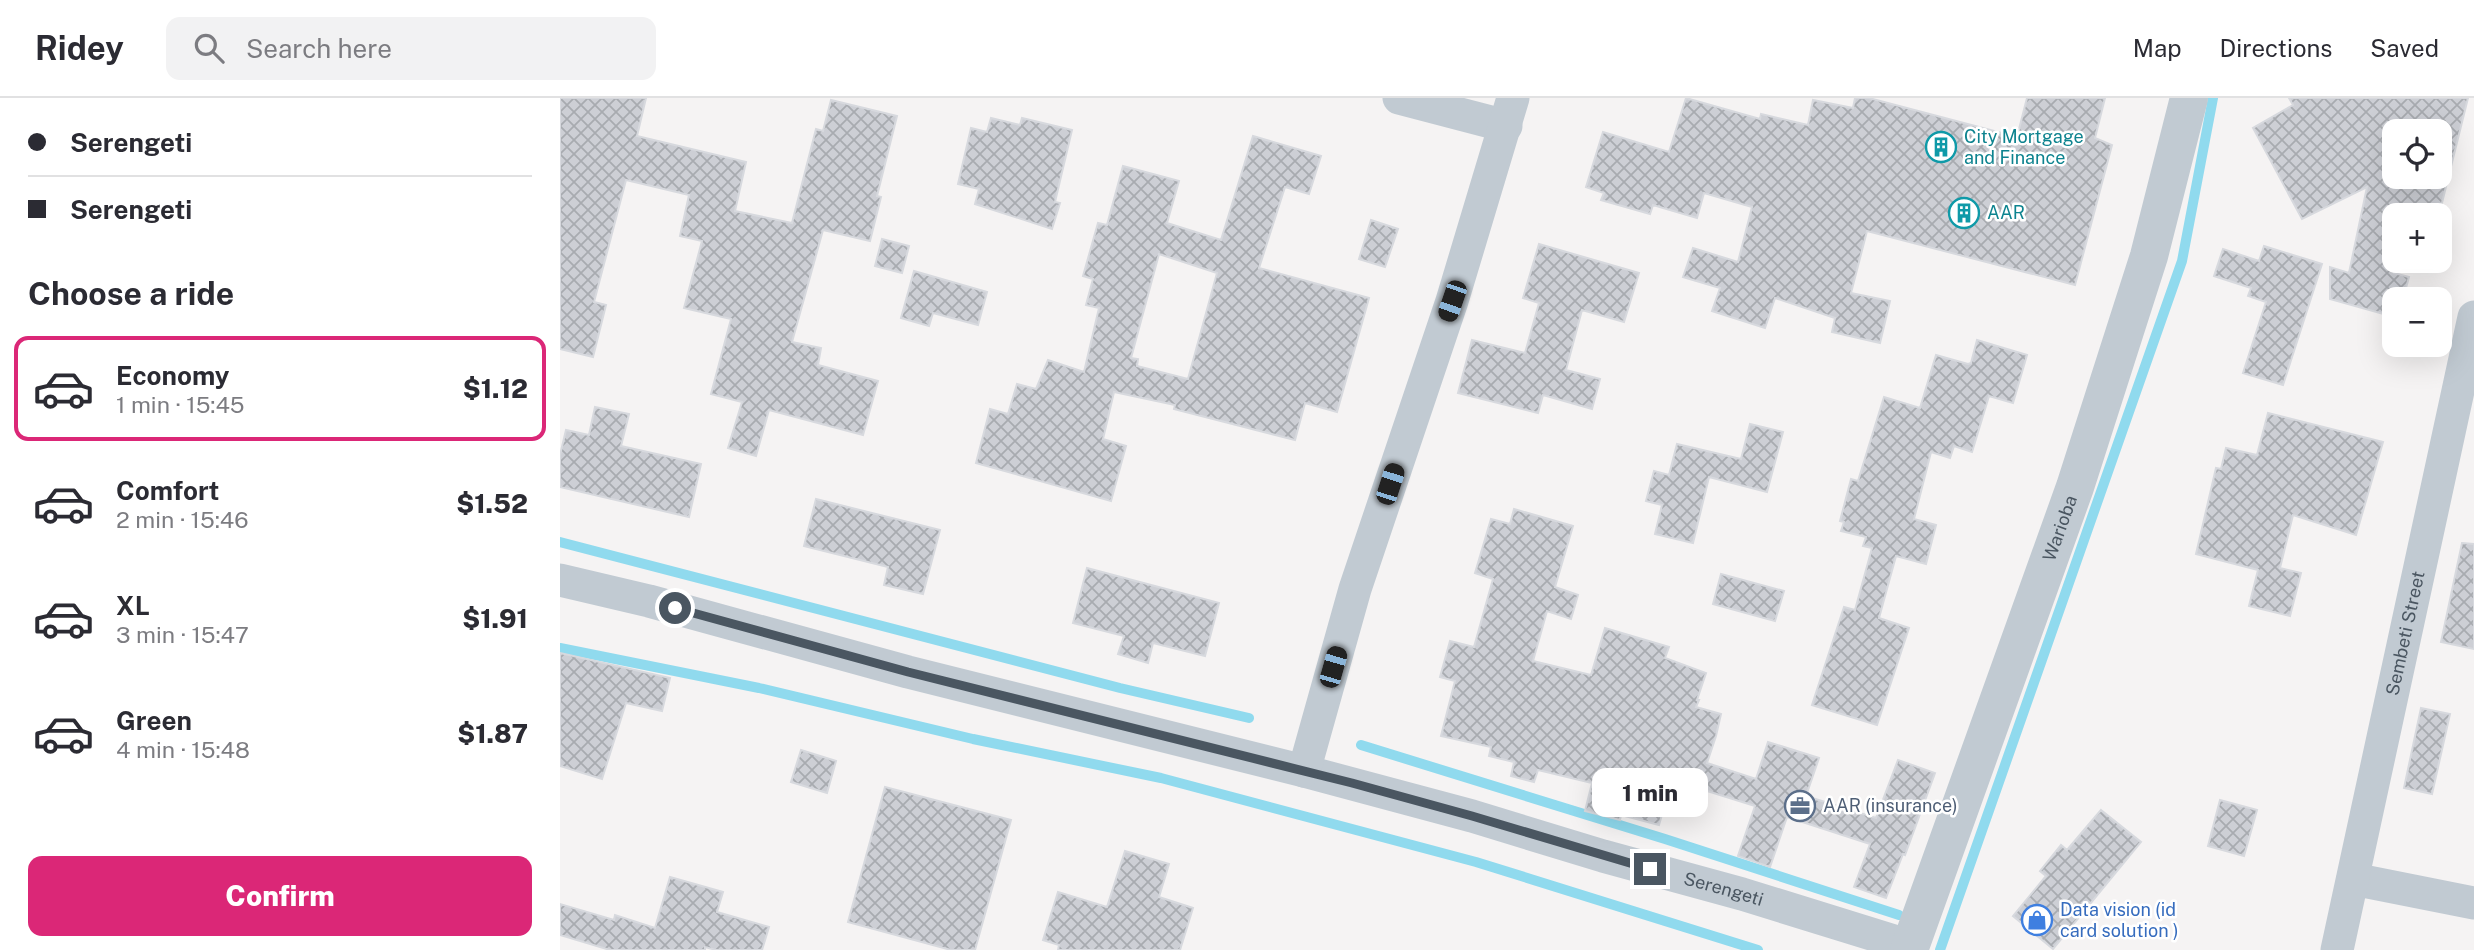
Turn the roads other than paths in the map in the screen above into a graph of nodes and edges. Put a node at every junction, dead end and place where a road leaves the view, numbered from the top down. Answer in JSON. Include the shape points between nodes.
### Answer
{"nodes":[{"id":1,"x":1399,"y":98,"type":"edge"},
{"id":2,"x":2189,"y":98,"type":"edge"},
{"id":3,"x":1510,"y":112,"type":"edge"},
{"id":4,"x":2474,"y":317,"type":"edge"},
{"id":5,"x":560,"y":580,"type":"edge"},
{"id":6,"x":1304,"y":771,"type":"junction"},
{"id":7,"x":2353,"y":879,"type":"junction"},
{"id":8,"x":2474,"y":903,"type":"edge"},
{"id":9,"x":1909,"y":948,"type":"edge"},
{"id":10,"x":2337,"y":950,"type":"edge"}],
"edges":[{"from":1,"to":3,"type":"street"},
{"from":2,"to":9,"type":"street","name":"Warioba","via":[[2149,256],[2076,487]]},
{"from":3,"to":6,"type":"street","via":[[1355,589]]},
{"from":4,"to":7,"type":"street","name":"Sembeti Street"},
{"from":5,"to":6,"type":"street","name":"Serengeti"},
{"from":6,"to":9,"type":"street","name":"Serengeti","via":[[1742,894]]},
{"from":7,"to":8,"type":"street"},
{"from":7,"to":10,"type":"street","name":"Sembeti Street"}]}
